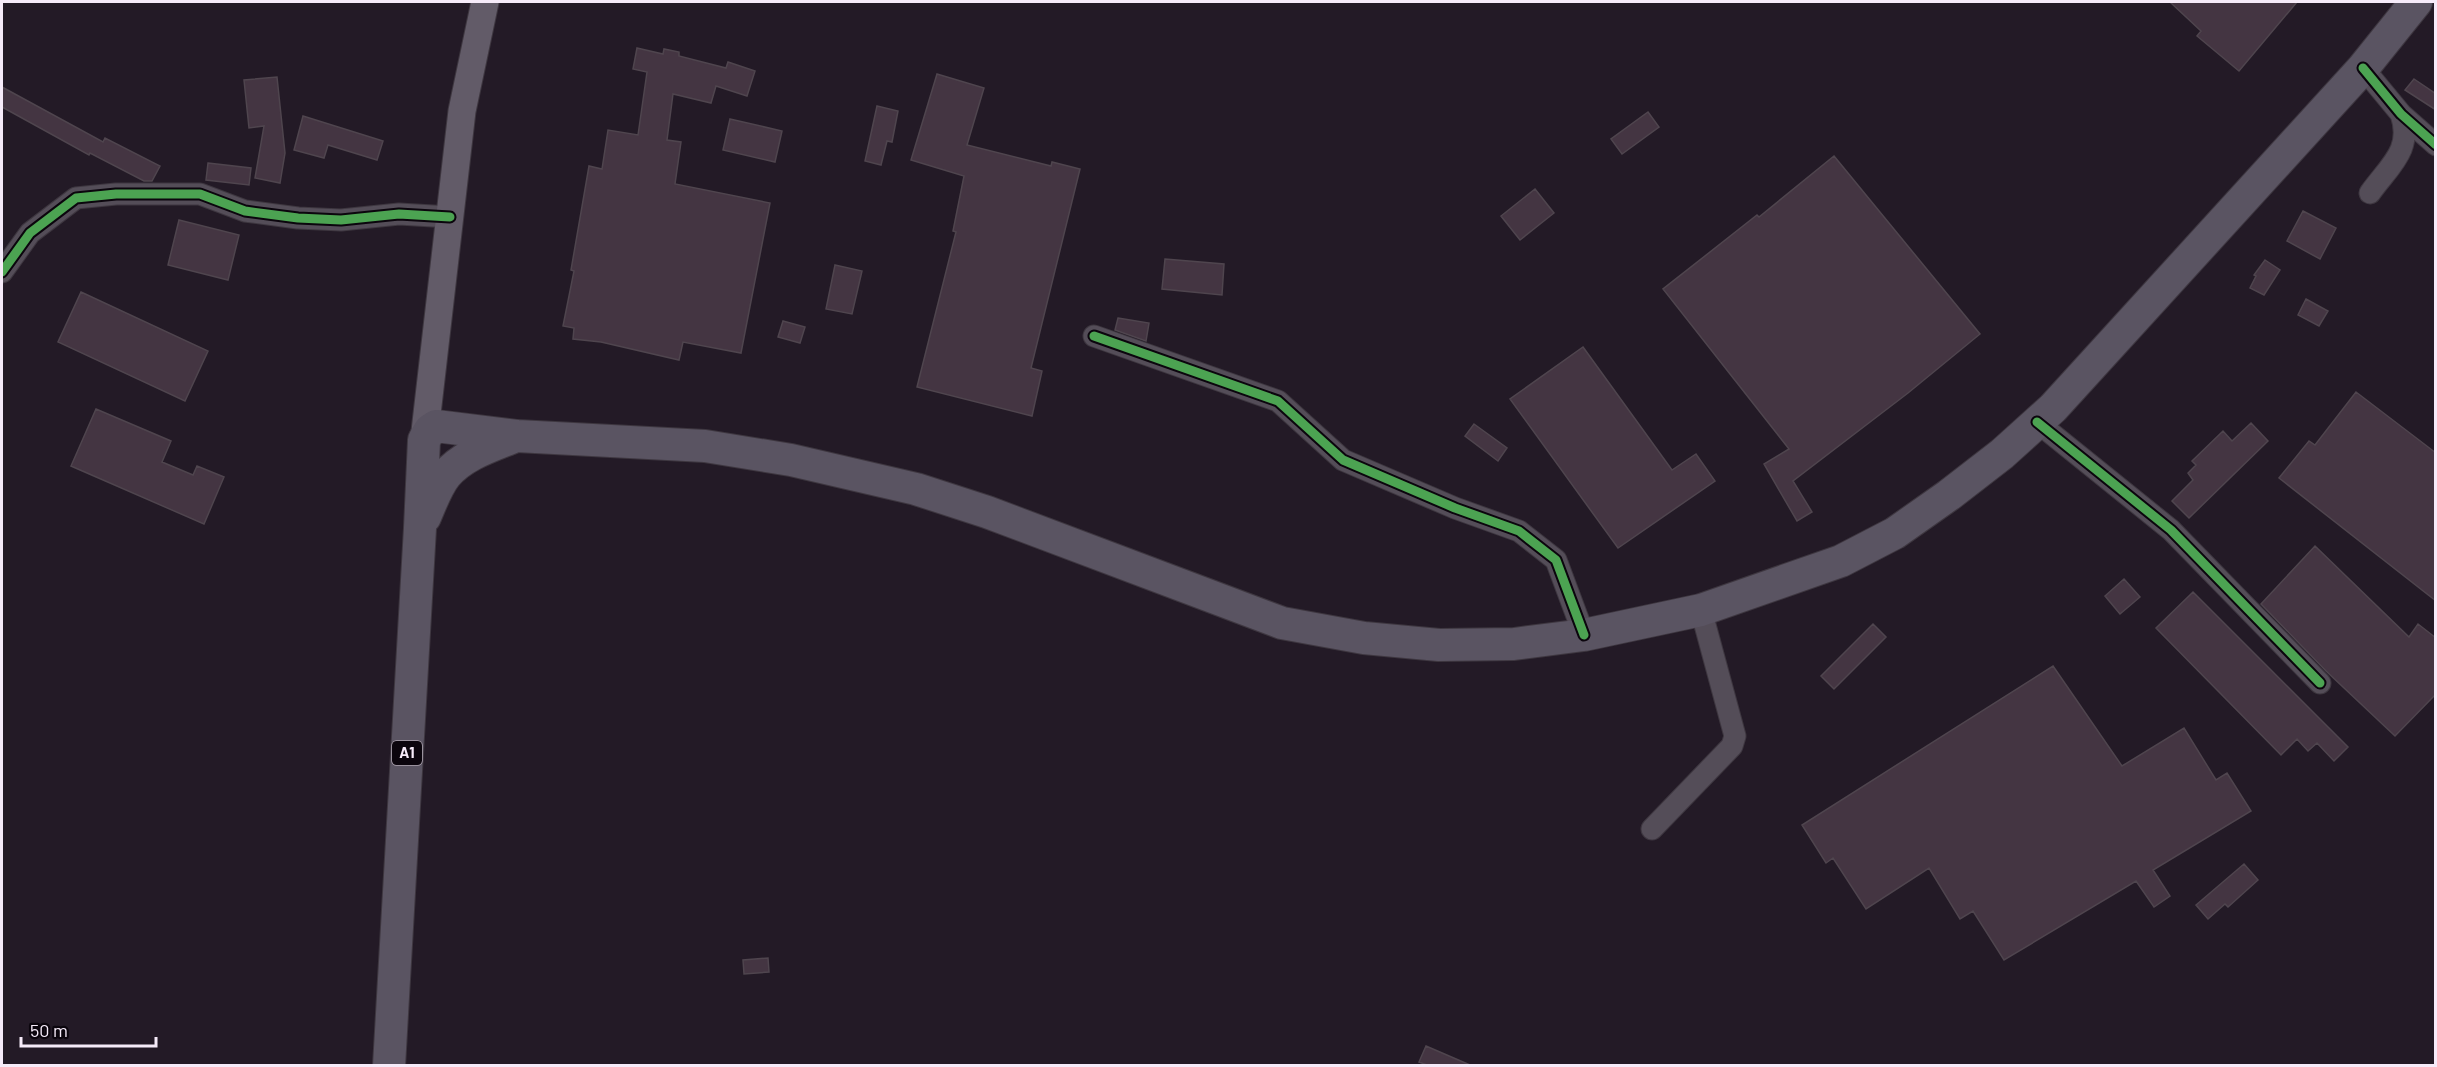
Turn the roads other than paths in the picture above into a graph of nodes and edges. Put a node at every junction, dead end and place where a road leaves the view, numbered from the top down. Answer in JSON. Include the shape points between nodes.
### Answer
{"nodes":[{"id":1,"x":485,"y":2,"type":"edge"},
{"id":2,"x":2416,"y":2,"type":"edge"},
{"id":3,"x":2363,"y":68,"type":"junction"},
{"id":4,"x":2401,"y":114,"type":"junction"},
{"id":5,"x":2436,"y":145,"type":"edge"},
{"id":6,"x":2370,"y":193,"type":"dead end"},
{"id":7,"x":450,"y":217,"type":"junction"},
{"id":8,"x":2,"y":272,"type":"edge"},
{"id":9,"x":1094,"y":336,"type":"dead end"},
{"id":10,"x":2037,"y":422,"type":"junction"},
{"id":11,"x":517,"y":436,"type":"junction"},
{"id":12,"x":424,"y":440,"type":"junction"},
{"id":13,"x":420,"y":528,"type":"junction"},
{"id":14,"x":1701,"y":610,"type":"junction"},
{"id":15,"x":1584,"y":635,"type":"junction"},
{"id":16,"x":2320,"y":683,"type":"dead end"},
{"id":17,"x":1652,"y":829,"type":"dead end"},
{"id":18,"x":389,"y":1065,"type":"edge"}],
"edges":[{"from":1,"to":7,"type":"main road","via":[[462,111]]},
{"from":2,"to":3,"type":"highway","number":"A1"},
{"from":3,"to":4,"type":"street"},
{"from":3,"to":10,"type":"highway","number":"A1"},
{"from":4,"to":5,"type":"street"},
{"from":4,"to":6,"type":"street","via":[[2406,129],[2405,145]]},
{"from":7,"to":8,"type":"street","via":[[399,214],[341,220],[298,218],[245,211],[200,194],[76,198],[30,233]]},
{"from":7,"to":12,"type":"main road"},
{"from":9,"to":15,"type":"street","via":[[1278,401],[1343,460],[1519,531],[1556,560]]},
{"from":10,"to":14,"type":"highway","number":"A1","via":[[1958,489],[1894,533],[1841,561]]},
{"from":10,"to":16,"type":"street","via":[[2171,530]]},
{"from":11,"to":12,"type":"highway","number":"A1","via":[[444,425],[429,430]]},
{"from":11,"to":13,"type":"highway","number":"A1","via":[[480,450],[446,475]]},
{"from":11,"to":15,"type":"highway","number":"A1","via":[[705,446],[791,460],[916,489],[1282,623],[1364,638],[1439,645],[1514,644]]},
{"from":12,"to":13,"type":"highway","number":"A1"},
{"from":13,"to":18,"type":"highway","number":"A1"},
{"from":14,"to":15,"type":"highway","number":"A1"},
{"from":14,"to":17,"type":"street","via":[[1736,736],[1732,746]]}]}
